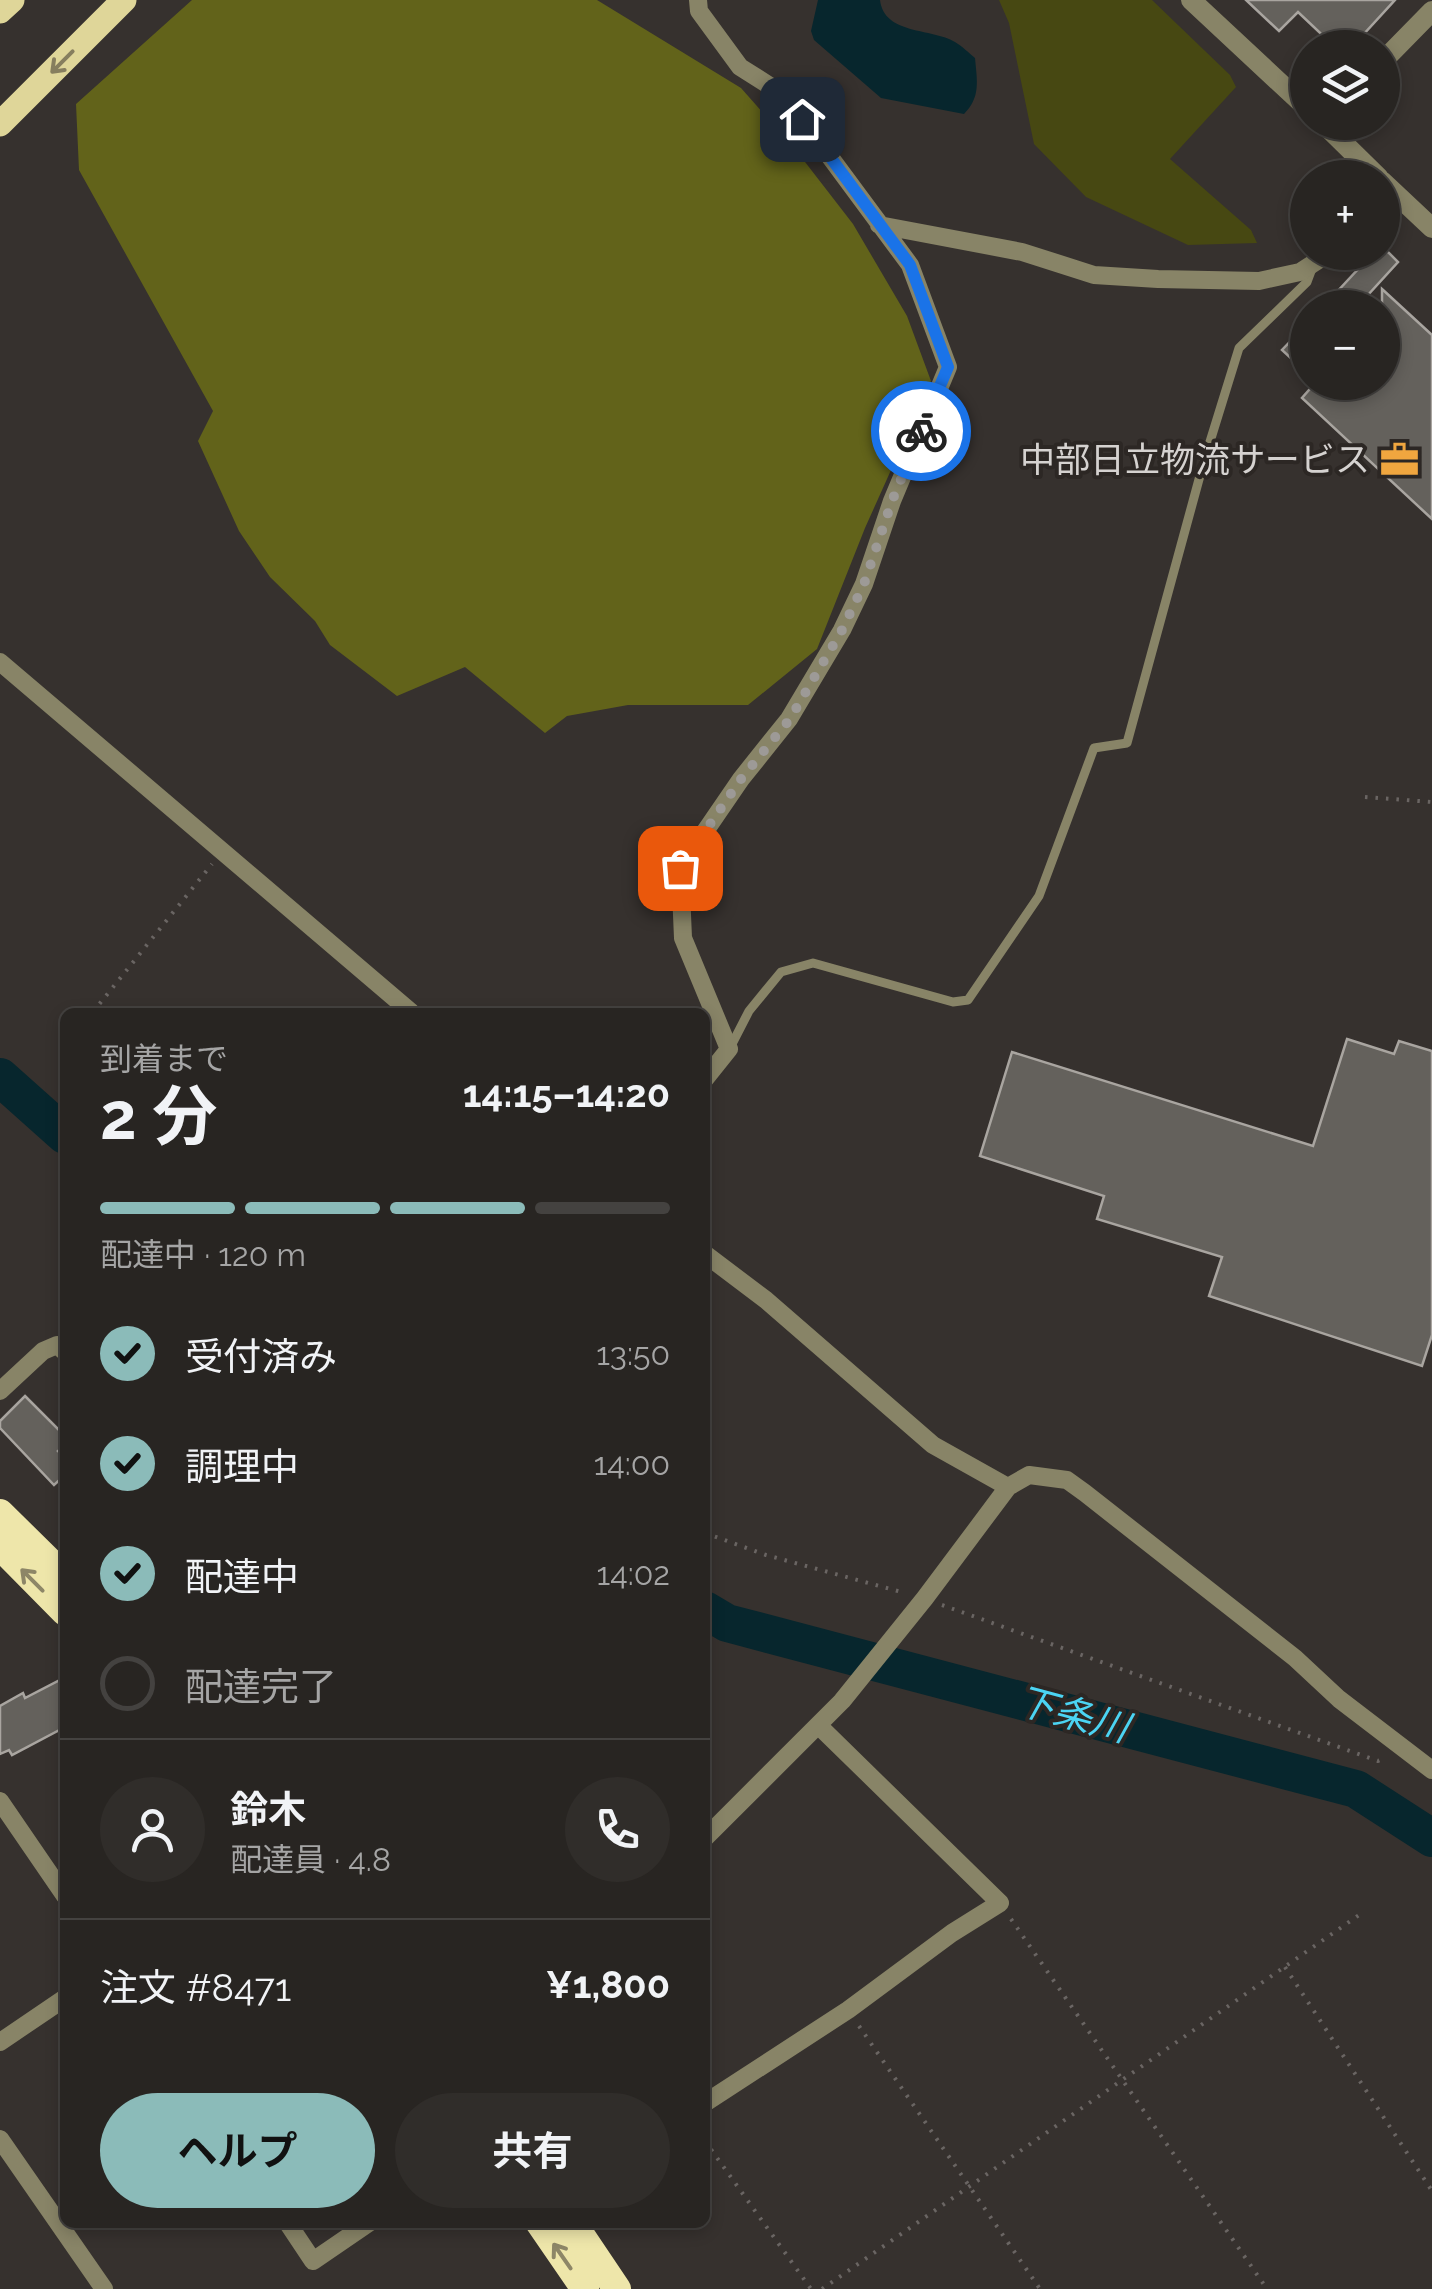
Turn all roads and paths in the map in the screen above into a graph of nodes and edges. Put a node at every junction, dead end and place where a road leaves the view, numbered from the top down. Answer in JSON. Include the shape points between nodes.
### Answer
{"nodes":[{"id":1,"x":12,"y":0,"type":"edge"},
{"id":2,"x":124,"y":0,"type":"edge"},
{"id":3,"x":698,"y":0,"type":"edge"},
{"id":4,"x":1191,"y":0,"type":"edge"},
{"id":5,"x":0,"y":11,"type":"edge"},
{"id":6,"x":1432,"y":11,"type":"edge"},
{"id":7,"x":1400,"y":44,"type":"edge"},
{"id":8,"x":1290,"y":92,"type":"edge"},
{"id":9,"x":0,"y":124,"type":"edge"},
{"id":10,"x":1339,"y":140,"type":"edge"},
{"id":11,"x":1358,"y":160,"type":"edge"},
{"id":12,"x":1400,"y":201,"type":"edge"},
{"id":13,"x":879,"y":225,"type":"junction"},
{"id":14,"x":1432,"y":228,"type":"edge"},
{"id":15,"x":1303,"y":270,"type":"edge"},
{"id":16,"x":1312,"y":270,"type":"edge"},
{"id":17,"x":0,"y":662,"type":"edge"},
{"id":18,"x":1366,"y":797,"type":"dead end"},
{"id":19,"x":1432,"y":802,"type":"edge"},
{"id":20,"x":222,"y":852,"type":"junction"},
{"id":21,"x":96,"y":1008,"type":"edge"},
{"id":22,"x":406,"y":1008,"type":"edge"},
{"id":23,"x":730,"y":1049,"type":"junction"},
{"id":24,"x":710,"y":1073,"type":"edge"},
{"id":25,"x":710,"y":1258,"type":"edge"},
{"id":26,"x":60,"y":1348,"type":"edge"},
{"id":27,"x":0,"y":1391,"type":"edge"},
{"id":28,"x":1008,"y":1487,"type":"junction"},
{"id":29,"x":0,"y":1513,"type":"edge"},
{"id":30,"x":710,"y":1536,"type":"edge"},
{"id":31,"x":0,"y":1546,"type":"edge"},
{"id":32,"x":60,"y":1571,"type":"edge"},
{"id":33,"x":922,"y":1601,"type":"junction"},
{"id":34,"x":60,"y":1607,"type":"edge"},
{"id":35,"x":819,"y":1726,"type":"junction"},
{"id":36,"x":1400,"y":1746,"type":"junction"},
{"id":37,"x":1432,"y":1770,"type":"edge"},
{"id":38,"x":0,"y":1801,"type":"edge"},
{"id":39,"x":710,"y":1833,"type":"edge"},
{"id":40,"x":60,"y":1889,"type":"edge"},
{"id":41,"x":1000,"y":1903,"type":"junction"},
{"id":42,"x":1360,"y":1915,"type":"dead end"},
{"id":43,"x":1285,"y":1967,"type":"junction"},
{"id":44,"x":60,"y":2001,"type":"edge"},
{"id":45,"x":848,"y":2010,"type":"junction"},
{"id":46,"x":0,"y":2042,"type":"edge"},
{"id":47,"x":1122,"y":2080,"type":"junction"},
{"id":48,"x":710,"y":2100,"type":"edge"},
{"id":49,"x":0,"y":2139,"type":"edge"},
{"id":50,"x":710,"y":2148,"type":"edge"},
{"id":51,"x":970,"y":2184,"type":"junction"},
{"id":52,"x":1432,"y":2190,"type":"edge"},
{"id":53,"x":60,"y":2226,"type":"edge"},
{"id":54,"x":62,"y":2228,"type":"edge"},
{"id":55,"x":291,"y":2228,"type":"edge"},
{"id":56,"x":361,"y":2228,"type":"edge"},
{"id":57,"x":543,"y":2228,"type":"edge"},
{"id":58,"x":576,"y":2228,"type":"edge"},
{"id":59,"x":104,"y":2289,"type":"edge"},
{"id":60,"x":585,"y":2289,"type":"edge"},
{"id":61,"x":618,"y":2289,"type":"edge"},
{"id":62,"x":811,"y":2289,"type":"edge"},
{"id":63,"x":822,"y":2289,"type":"edge"},
{"id":64,"x":1040,"y":2289,"type":"edge"},
{"id":65,"x":1267,"y":2289,"type":"edge"}],
"edges":[{"from":1,"to":5,"type":"main road"},
{"from":2,"to":9,"type":"main road","one_way":true},
{"from":3,"to":13,"type":"street","via":[[740,67],[802,119]]},
{"from":4,"to":8,"type":"street"},
{"from":6,"to":7,"type":"street"},
{"from":10,"to":11,"type":"street"},
{"from":12,"to":14,"type":"street"},
{"from":13,"to":15,"type":"street","via":[[1022,252],[1094,274],[1209,282]]},
{"from":13,"to":23,"type":"street","via":[[910,265],[948,367],[842,630],[790,719],[680,868],[683,938]]},
{"from":16,"to":23,"type":"lane","via":[[1308,282],[1239,348],[1127,743],[1094,748],[1038,896],[968,1000],[952,1002],[813,963],[780,972]]},
{"from":17,"to":20,"type":"street"},
{"from":18,"to":19,"type":"path"},
{"from":20,"to":21,"type":"path"},
{"from":20,"to":22,"type":"street"},
{"from":23,"to":24,"type":"street"},
{"from":25,"to":28,"type":"street","via":[[933,1445]]},
{"from":26,"to":27,"type":"street","via":[[43,1351]]},
{"from":28,"to":33,"type":"street"},
{"from":28,"to":36,"type":"street","via":[[1029,1475],[1067,1480]]},
{"from":29,"to":32,"type":"highway"},
{"from":30,"to":33,"type":"path"},
{"from":34,"to":31,"type":"highway","one_way":true},
{"from":33,"to":35,"type":"street"},
{"from":33,"to":36,"type":"path","via":[[1378,1761]]},
{"from":35,"to":39,"type":"street"},
{"from":35,"to":41,"type":"street"},
{"from":36,"to":37,"type":"street"},
{"from":38,"to":40,"type":"street"},
{"from":41,"to":45,"type":"street"},
{"from":41,"to":47,"type":"path"},
{"from":42,"to":43,"type":"path"},
{"from":43,"to":47,"type":"path"},
{"from":43,"to":52,"type":"path"},
{"from":44,"to":46,"type":"street"},
{"from":45,"to":48,"type":"street"},
{"from":45,"to":51,"type":"path"},
{"from":47,"to":51,"type":"path"},
{"from":47,"to":65,"type":"path"},
{"from":49,"to":53,"type":"street"},
{"from":50,"to":62,"type":"path"},
{"from":51,"to":63,"type":"path"},
{"from":51,"to":64,"type":"path"},
{"from":54,"to":59,"type":"street"},
{"from":55,"to":56,"type":"street","via":[[314,2261]]},
{"from":60,"to":57,"type":"highway","one_way":true},
{"from":58,"to":61,"type":"highway"}]}
